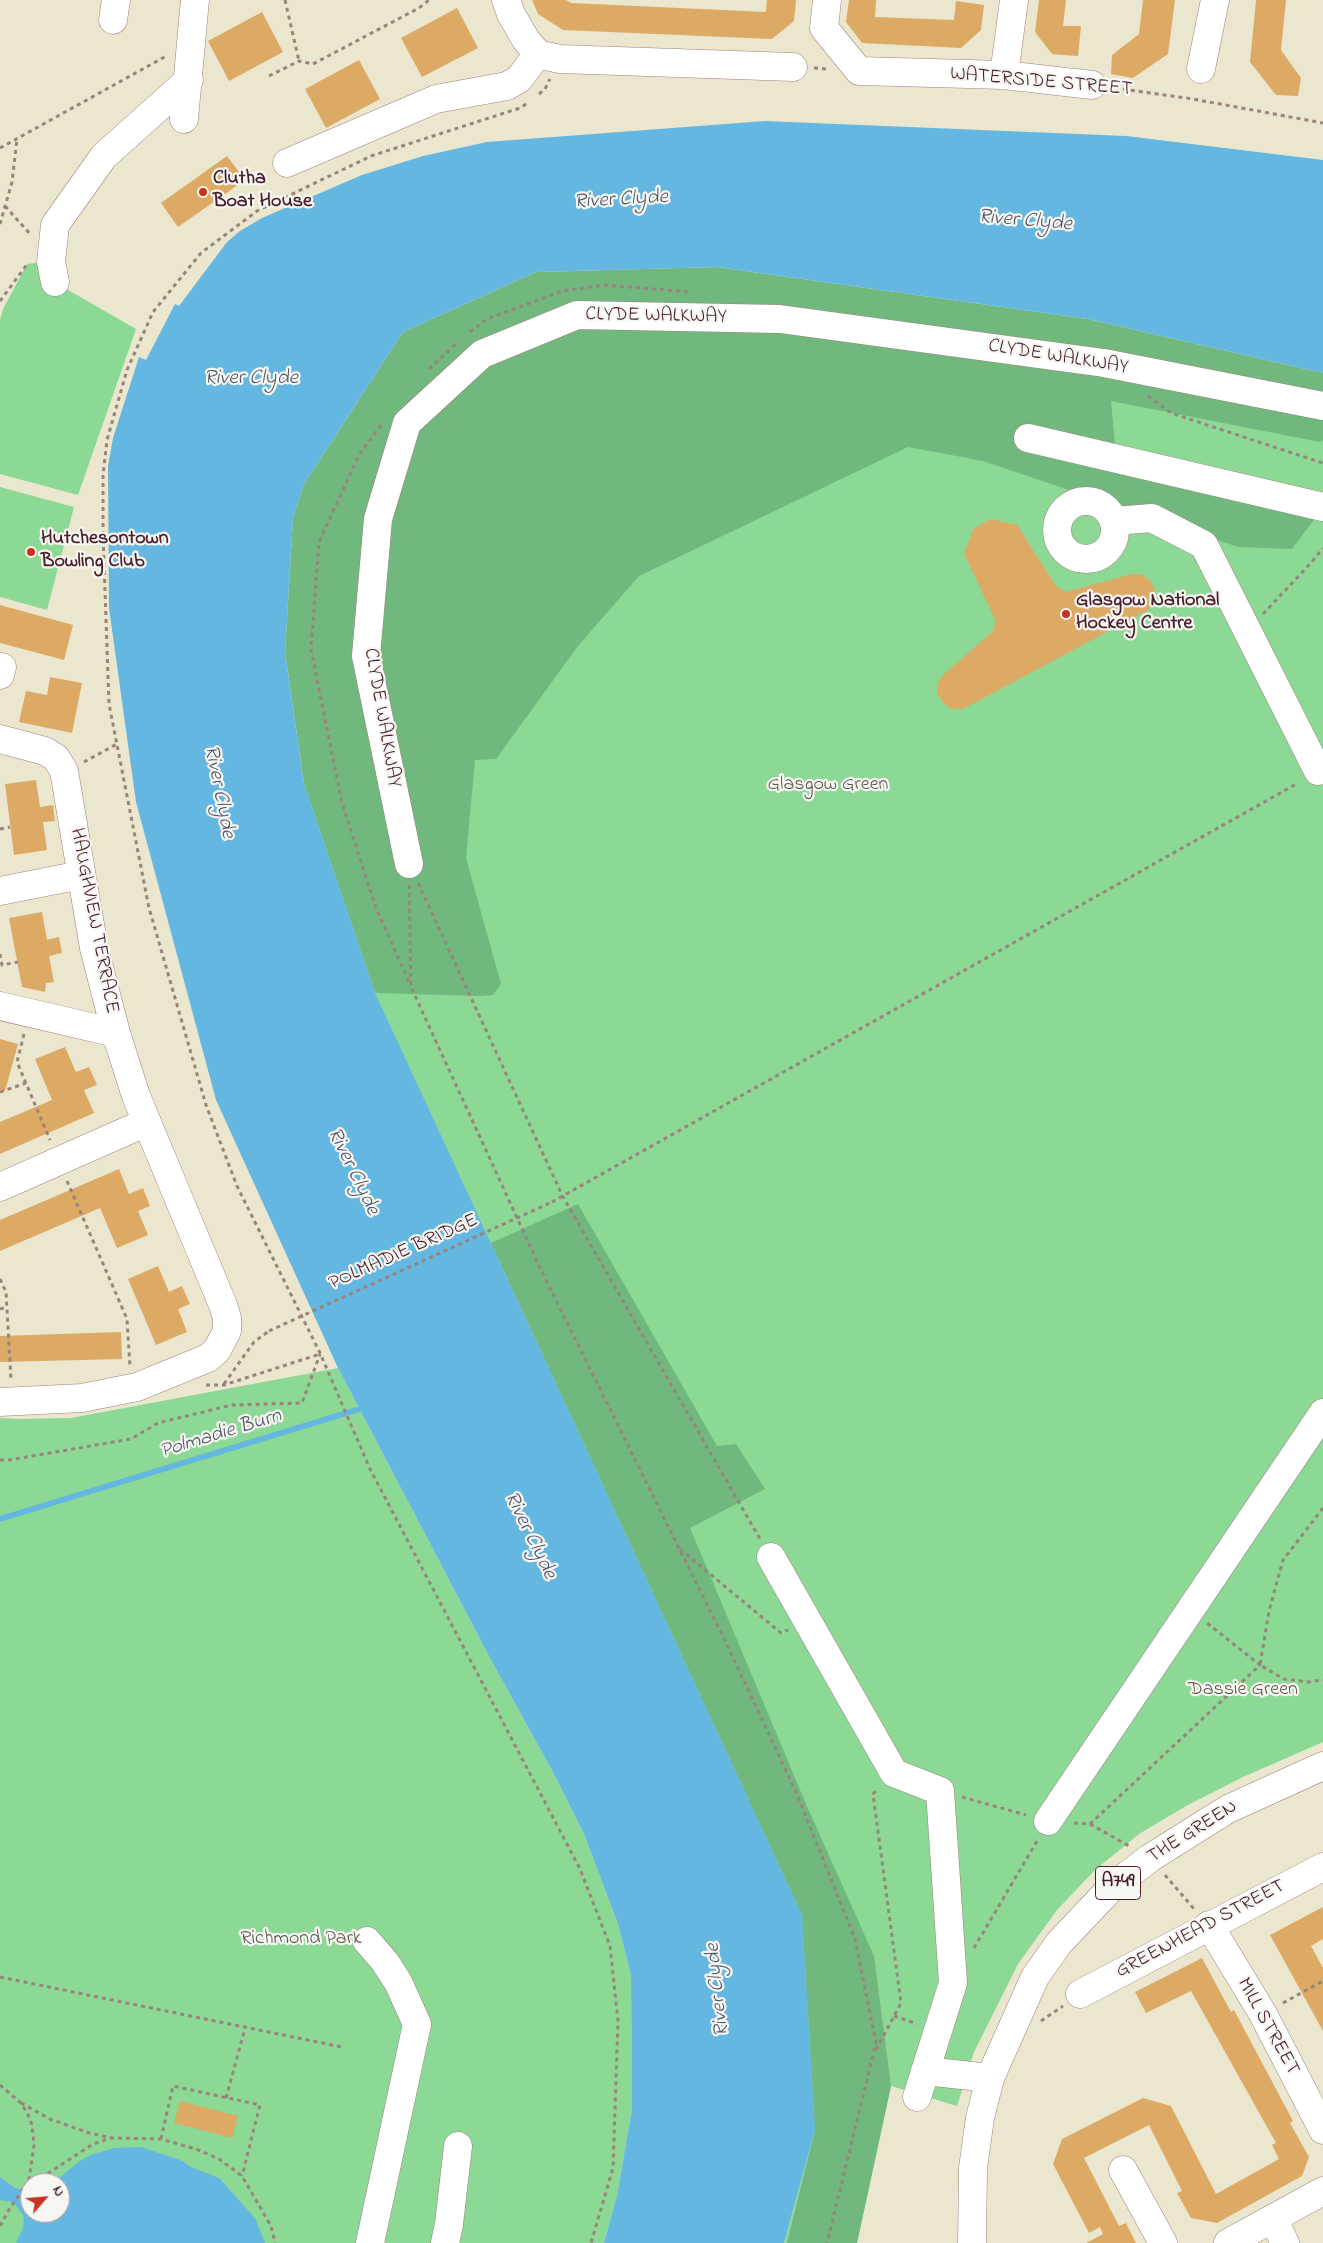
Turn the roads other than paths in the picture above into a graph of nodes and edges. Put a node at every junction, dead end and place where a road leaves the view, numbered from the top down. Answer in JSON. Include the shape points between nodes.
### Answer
{"nodes":[{"id":1,"x":195,"y":0,"type":"edge"},
{"id":2,"x":506,"y":0,"type":"edge"},
{"id":3,"x":827,"y":0,"type":"edge"},
{"id":4,"x":1014,"y":0,"type":"edge"},
{"id":5,"x":1215,"y":0,"type":"edge"},
{"id":6,"x":549,"y":56,"type":"junction"},
{"id":7,"x":793,"y":67,"type":"dead end"},
{"id":8,"x":1201,"y":69,"type":"dead end"},
{"id":9,"x":1004,"y":75,"type":"junction"},
{"id":10,"x":189,"y":80,"type":"junction"},
{"id":11,"x":1092,"y":85,"type":"road end"},
{"id":12,"x":184,"y":119,"type":"dead end"},
{"id":13,"x":287,"y":163,"type":"dead end"},
{"id":14,"x":55,"y":282,"type":"dead end"},
{"id":15,"x":1323,"y":406,"type":"edge"},
{"id":16,"x":1028,"y":438,"type":"dead end"},
{"id":17,"x":1323,"y":507,"type":"edge"},
{"id":18,"x":1114,"y":521,"type":"dead end"},
{"id":19,"x":0,"y":739,"type":"edge"},
{"id":20,"x":1321,"y":770,"type":"edge"},
{"id":21,"x":409,"y":864,"type":"road end"},
{"id":22,"x":81,"y":875,"type":"junction"},
{"id":23,"x":0,"y":891,"type":"edge"},
{"id":24,"x":0,"y":1006,"type":"edge"},
{"id":25,"x":116,"y":1032,"type":"junction"},
{"id":26,"x":147,"y":1122,"type":"junction"},
{"id":27,"x":0,"y":1187,"type":"edge"},
{"id":28,"x":6,"y":1402,"type":"edge"},
{"id":29,"x":1323,"y":1413,"type":"edge"},
{"id":30,"x":771,"y":1558,"type":"road end"},
{"id":31,"x":1323,"y":1766,"type":"edge"},
{"id":32,"x":1048,"y":1821,"type":"road end"},
{"id":33,"x":1323,"y":1867,"type":"edge"},
{"id":34,"x":1209,"y":1925,"type":"junction"},
{"id":35,"x":367,"y":1941,"type":"dead end"},
{"id":36,"x":1080,"y":1994,"type":"dead end"},
{"id":37,"x":926,"y":2071,"type":"junction"},
{"id":38,"x":990,"y":2078,"type":"junction"},
{"id":39,"x":916,"y":2097,"type":"dead end"},
{"id":40,"x":1316,"y":2102,"type":"edge"},
{"id":41,"x":1323,"y":2130,"type":"edge"},
{"id":42,"x":458,"y":2146,"type":"dead end"},
{"id":43,"x":1123,"y":2170,"type":"dead end"},
{"id":44,"x":1323,"y":2191,"type":"edge"},
{"id":45,"x":1273,"y":2218,"type":"junction"},
{"id":46,"x":370,"y":2243,"type":"edge"},
{"id":47,"x":445,"y":2243,"type":"edge"},
{"id":48,"x":972,"y":2243,"type":"edge"},
{"id":49,"x":1163,"y":2243,"type":"edge"},
{"id":50,"x":1228,"y":2243,"type":"edge"},
{"id":51,"x":1285,"y":2243,"type":"edge"}],
"edges":[{"from":1,"to":10,"type":"street"},
{"from":2,"to":6,"type":"street","via":[[519,29]]},
{"from":3,"to":9,"type":"street","name":"WATERSIDE STREET","via":[[824,28],[858,72]]},
{"from":4,"to":9,"type":"street"},
{"from":5,"to":8,"type":"street"},
{"from":6,"to":7,"type":"street"},
{"from":6,"to":13,"type":"street","via":[[508,86],[436,99]]},
{"from":9,"to":11,"type":"street","name":"WATERSIDE STREET"},
{"from":10,"to":12,"type":"street"},
{"from":10,"to":14,"type":"street","via":[[104,156],[55,225],[51,262]]},
{"from":15,"to":21,"type":"street","name":"CLYDE WALKWAY","via":[[1104,363],[780,319],[577,315],[482,354],[407,423],[378,519],[366,656]]},
{"from":16,"to":17,"type":"street"},
{"from":18,"to":20,"type":"street","via":[[1152,518],[1204,546]]},
{"from":19,"to":22,"type":"street","name":"HAUGHVIEW TERRACE","via":[[45,751],[56,758],[64,773]]},
{"from":22,"to":23,"type":"street"},
{"from":22,"to":25,"type":"street","name":"HAUGHVIEW TERRACE","via":[[94,948]]},
{"from":24,"to":25,"type":"street"},
{"from":25,"to":26,"type":"street","name":"HAUGHVIEW TERRACE"},
{"from":26,"to":27,"type":"street"},
{"from":26,"to":28,"type":"street","name":"HAUGHVIEW TERRACE","via":[[223,1305],[227,1331],[217,1350],[208,1358],[131,1389],[82,1398]]},
{"from":29,"to":32,"type":"street"},
{"from":30,"to":37,"type":"street","via":[[894,1773],[940,1791],[953,1983]]},
{"from":31,"to":38,"type":"street","name":"THE GREEN","number":"A749","via":[[1228,1809],[1150,1858],[1112,1888],[1059,1943],[1035,1977]]},
{"from":33,"to":34,"type":"street","name":"GREENHEAD STREET"},
{"from":34,"to":36,"type":"street","name":"GREENHEAD STREET"},
{"from":34,"to":40,"type":"street","name":"MILL STREET"},
{"from":35,"to":46,"type":"street","via":[[398,1982],[417,2024]]},
{"from":37,"to":38,"type":"street"},
{"from":37,"to":39,"type":"street"},
{"from":38,"to":48,"type":"street","number":"A749","via":[[973,2168]]},
{"from":40,"to":41,"type":"street","name":"MILL STREET"},
{"from":42,"to":47,"type":"street"},
{"from":43,"to":49,"type":"street"},
{"from":44,"to":45,"type":"street"},
{"from":45,"to":50,"type":"street"},
{"from":45,"to":51,"type":"street"}]}
